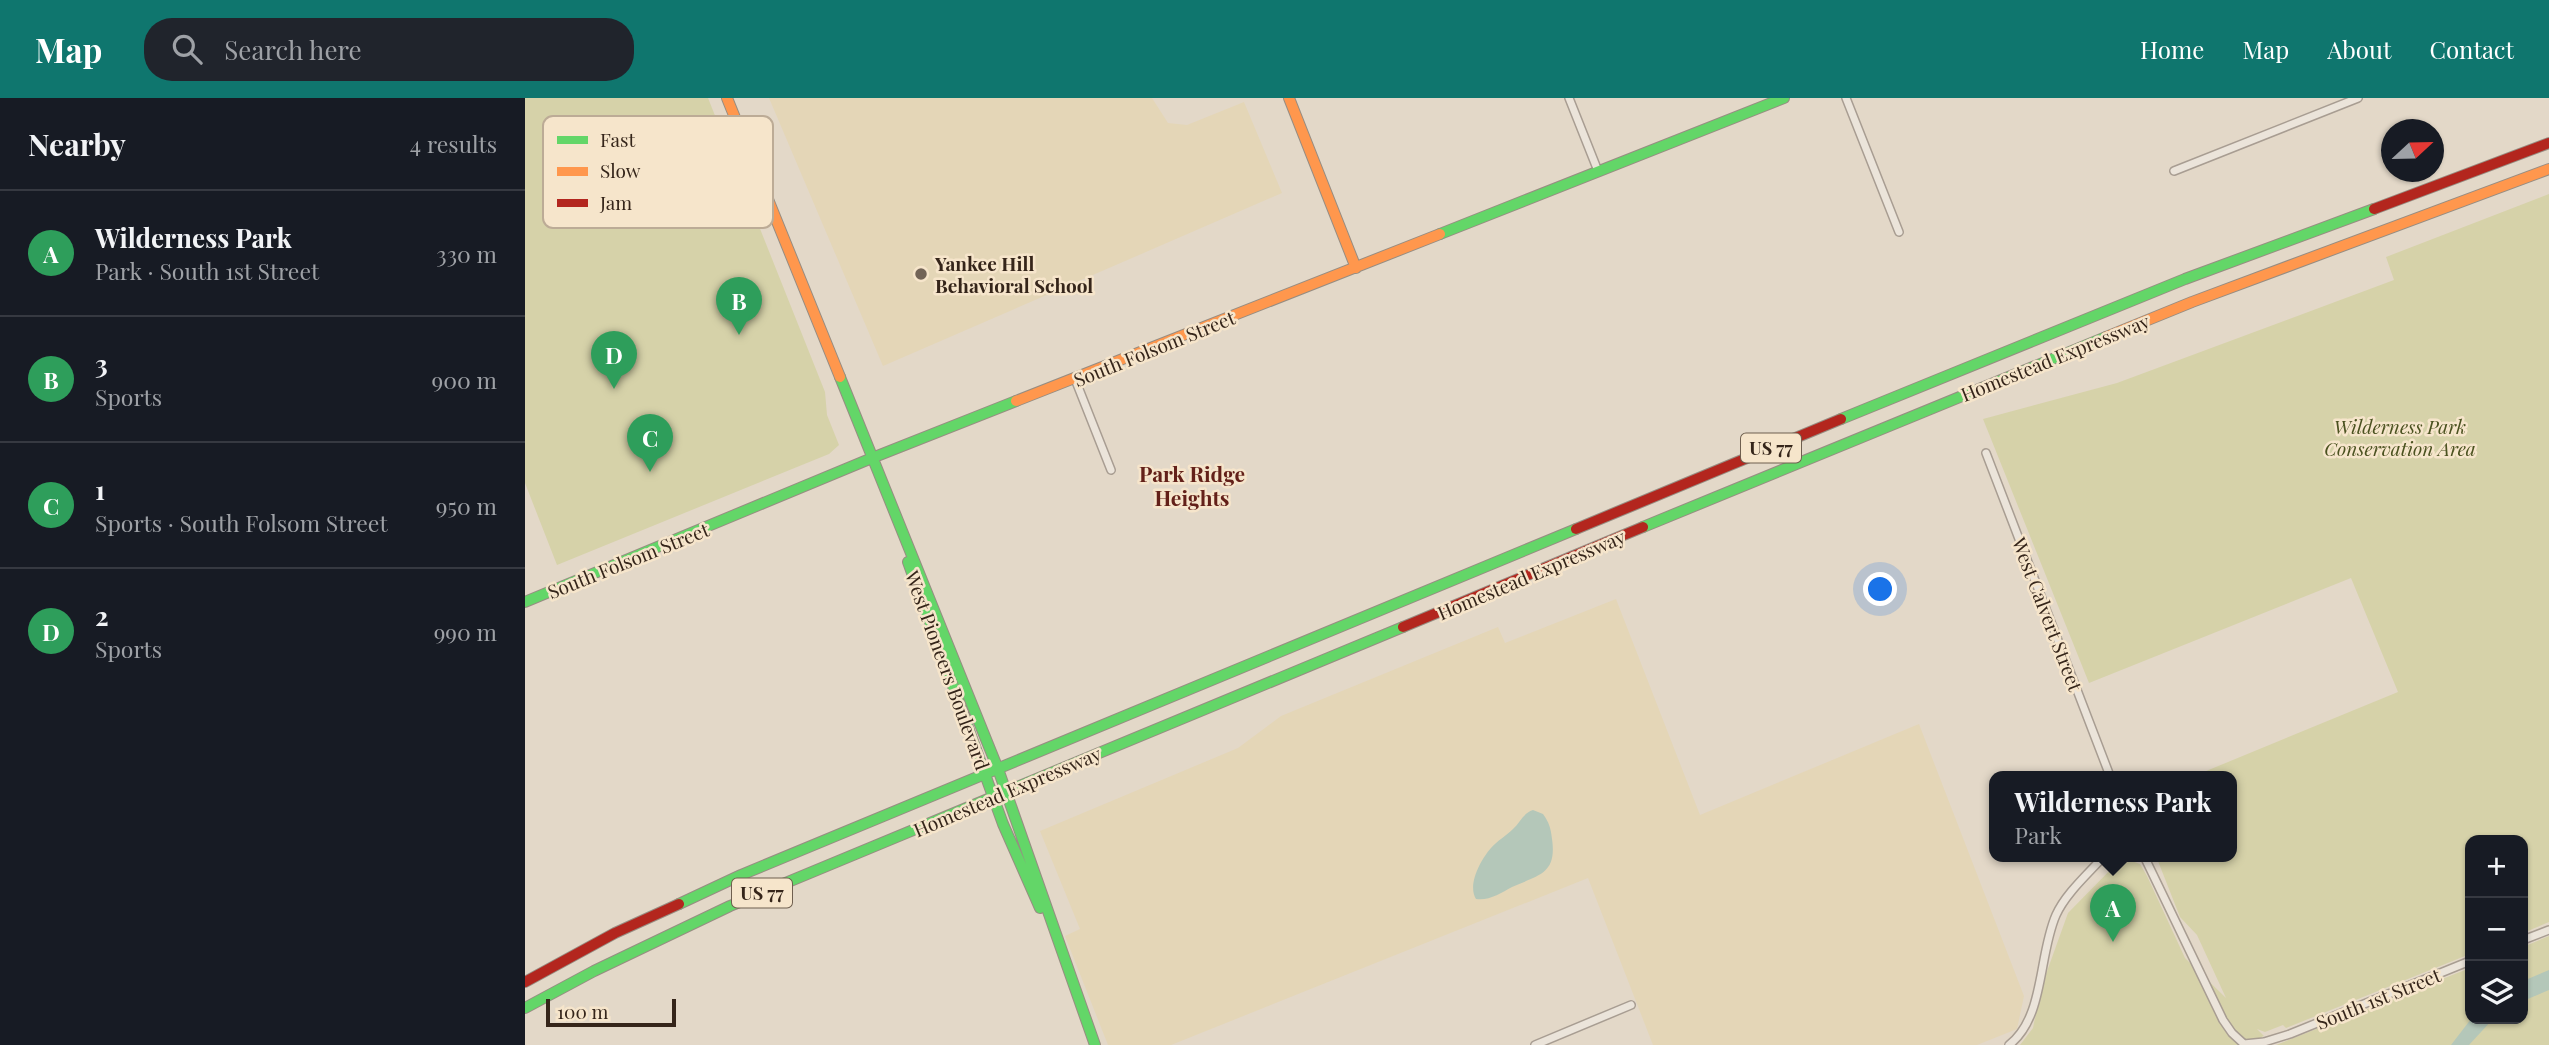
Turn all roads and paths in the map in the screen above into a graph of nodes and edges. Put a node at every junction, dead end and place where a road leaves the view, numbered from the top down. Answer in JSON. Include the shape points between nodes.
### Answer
{"nodes":[{"id":1,"x":727,"y":98,"type":"edge"},
{"id":2,"x":1289,"y":98,"type":"edge"},
{"id":3,"x":1569,"y":98,"type":"edge"},
{"id":4,"x":1784,"y":98,"type":"edge"},
{"id":5,"x":1846,"y":98,"type":"edge"},
{"id":6,"x":2358,"y":98,"type":"edge"},
{"id":7,"x":734,"y":116,"type":"edge"},
{"id":8,"x":2549,"y":143,"type":"edge"},
{"id":9,"x":2549,"y":169,"type":"edge"},
{"id":10,"x":1598,"y":171,"type":"junction"},
{"id":11,"x":2174,"y":171,"type":"dead end"},
{"id":12,"x":773,"y":212,"type":"edge"},
{"id":13,"x":1899,"y":232,"type":"dead end"},
{"id":14,"x":1356,"y":268,"type":"junction"},
{"id":15,"x":1075,"y":379,"type":"junction"},
{"id":16,"x":1986,"y":453,"type":"dead end"},
{"id":17,"x":872,"y":458,"type":"junction"},
{"id":18,"x":1111,"y":470,"type":"dead end"},
{"id":19,"x":525,"y":602,"type":"edge"},
{"id":20,"x":998,"y":769,"type":"junction"},
{"id":21,"x":2108,"y":771,"type":"edge"},
{"id":22,"x":986,"y":774,"type":"junction"},
{"id":23,"x":1006,"y":792,"type":"junction"},
{"id":24,"x":993,"y":797,"type":"junction"},
{"id":25,"x":2099,"y":862,"type":"edge"},
{"id":26,"x":2147,"y":862,"type":"edge"},
{"id":27,"x":2549,"y":930,"type":"edge"},
{"id":28,"x":2528,"y":938,"type":"edge"},
{"id":29,"x":1062,"y":956,"type":"junction"},
{"id":30,"x":2465,"y":963,"type":"edge"},
{"id":31,"x":525,"y":982,"type":"edge"},
{"id":32,"x":1631,"y":1005,"type":"dead end"},
{"id":33,"x":525,"y":1008,"type":"edge"},
{"id":34,"x":2244,"y":1044,"type":"edge"},
{"id":35,"x":1095,"y":1045,"type":"edge"},
{"id":36,"x":1535,"y":1045,"type":"edge"},
{"id":37,"x":2008,"y":1045,"type":"edge"}],
"edges":[{"from":1,"to":7,"type":"main road","name":"West Pioneers Boulevard"},
{"from":2,"to":14,"type":"main road"},
{"from":3,"to":10,"type":"street"},
{"from":4,"to":10,"type":"main road","name":"South Folsom Street"},
{"from":5,"to":13,"type":"street"},
{"from":6,"to":11,"type":"street"},
{"from":8,"to":20,"type":"main road","name":"Homestead Expressway","number":"US 77","via":[[1978,362]]},
{"from":9,"to":23,"type":"main road","name":"Homestead Expressway","number":"US 77","via":[[2192,302],[1961,395]]},
{"from":10,"to":14,"type":"main road","name":"South Folsom Street"},
{"from":12,"to":17,"type":"main road","name":"West Pioneers Boulevard"},
{"from":14,"to":15,"type":"main road","name":"South Folsom Street"},
{"from":15,"to":17,"type":"main road","name":"South Folsom Street"},
{"from":15,"to":18,"type":"street"},
{"from":16,"to":21,"type":"street","name":"West Calvert Street"},
{"from":17,"to":19,"type":"main road","name":"South Folsom Street"},
{"from":17,"to":20,"type":"main road","name":"West Pioneers Boulevard"},
{"from":17,"to":22,"type":"main road","name":"West Pioneers Boulevard"},
{"from":20,"to":22,"type":"main road","name":"Homestead Expressway","number":"US 77"},
{"from":20,"to":23,"type":"main road","name":"West Pioneers Boulevard"},
{"from":22,"to":24,"type":"main road","name":"West Pioneers Boulevard"},
{"from":22,"to":31,"type":"main road","name":"Homestead Expressway","number":"US 77","via":[[716,887],[615,933]]},
{"from":23,"to":24,"type":"main road","name":"Homestead Expressway","number":"US 77"},
{"from":23,"to":29,"type":"main road","name":"West Pioneers Boulevard"},
{"from":24,"to":29,"type":"main road","name":"West Pioneers Boulevard"},
{"from":24,"to":33,"type":"main road","name":"Homestead Expressway","number":"US 77","via":[[730,906]]},
{"from":25,"to":37,"type":"street","via":[[2056,915],[2032,1016]]},
{"from":26,"to":34,"type":"street","via":[[2223,1020]]},
{"from":27,"to":28,"type":"street"},
{"from":29,"to":35,"type":"main road","name":"West Pioneers Boulevard"},
{"from":30,"to":34,"type":"street","name":"South 1st Street","via":[[2290,1034]]},
{"from":32,"to":36,"type":"street"}]}
